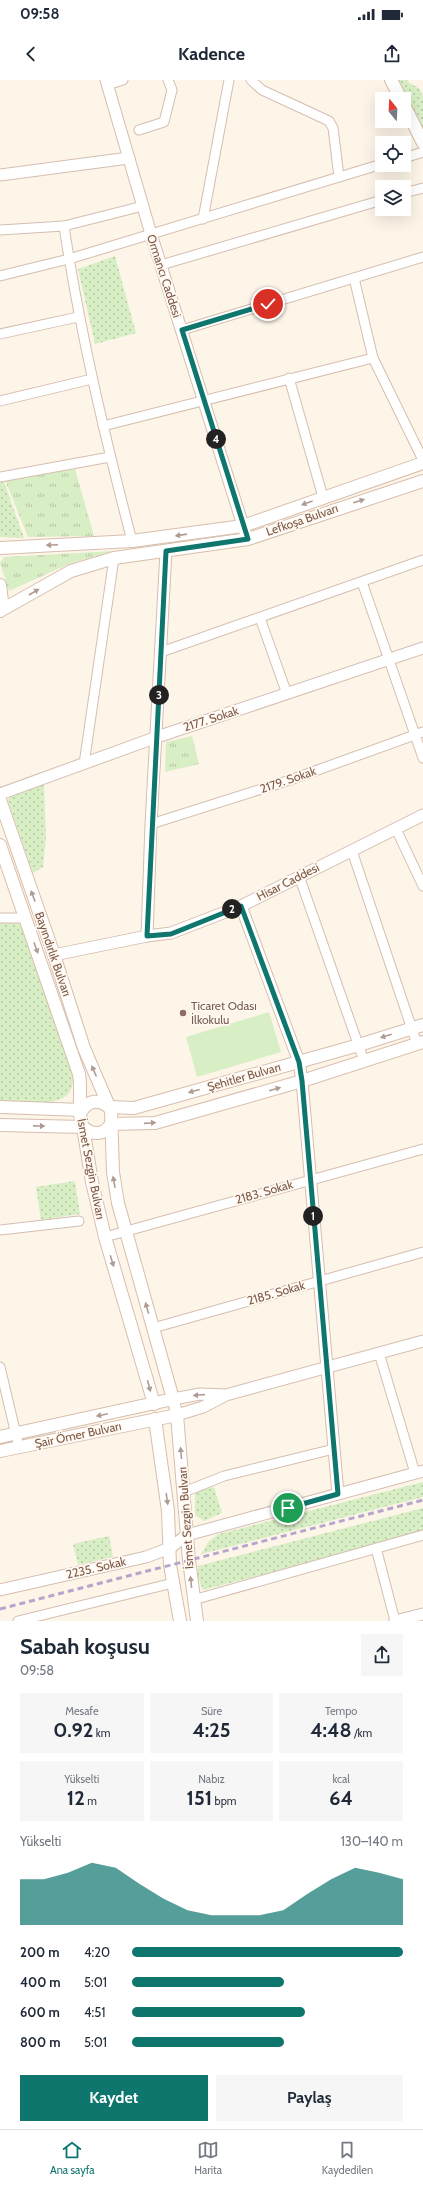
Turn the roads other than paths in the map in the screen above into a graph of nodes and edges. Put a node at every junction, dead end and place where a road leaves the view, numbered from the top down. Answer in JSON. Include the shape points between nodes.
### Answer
{"nodes":[{"id":1,"x":123,"y":80,"type":"edge"},
{"id":2,"x":168,"y":80,"type":"edge"},
{"id":3,"x":229,"y":80,"type":"edge"},
{"id":4,"x":251,"y":80,"type":"edge"},
{"id":5,"x":390,"y":80,"type":"edge"},
{"id":6,"x":107,"y":82,"type":"edge"},
{"id":7,"x":397,"y":92,"type":"edge"},
{"id":8,"x":411,"y":119,"type":"edge"},
{"id":9,"x":139,"y":130,"type":"dead end"},
{"id":10,"x":423,"y":143,"type":"edge"},
{"id":11,"x":423,"y":152,"type":"edge"},
{"id":12,"x":411,"y":156,"type":"edge"},
{"id":13,"x":129,"y":158,"type":"junction"},
{"id":14,"x":375,"y":166,"type":"edge"},
{"id":15,"x":0,"y":175,"type":"edge"},
{"id":16,"x":340,"y":177,"type":"junction"},
{"id":17,"x":423,"y":188,"type":"edge"},
{"id":18,"x":411,"y":191,"type":"edge"},
{"id":19,"x":375,"y":202,"type":"edge"},
{"id":20,"x":143,"y":206,"type":"junction"},
{"id":21,"x":203,"y":219,"type":"junction"},
{"id":22,"x":64,"y":226,"type":"junction"},
{"id":23,"x":0,"y":230,"type":"edge"},
{"id":24,"x":151,"y":234,"type":"junction"},
{"id":25,"x":423,"y":257,"type":"edge"},
{"id":26,"x":69,"y":259,"type":"junction"},
{"id":27,"x":161,"y":265,"type":"junction"},
{"id":28,"x":0,"y":276,"type":"edge"},
{"id":29,"x":354,"y":278,"type":"junction"},
{"id":30,"x":78,"y":317,"type":"junction"},
{"id":31,"x":182,"y":330,"type":"junction"},
{"id":32,"x":0,"y":334,"type":"edge"},
{"id":33,"x":373,"y":358,"type":"junction"},
{"id":34,"x":289,"y":378,"type":"junction"},
{"id":35,"x":92,"y":379,"type":"junction"},
{"id":36,"x":204,"y":399,"type":"junction"},
{"id":37,"x":0,"y":401,"type":"edge"},
{"id":38,"x":103,"y":426,"type":"junction"},
{"id":39,"x":110,"y":457,"type":"junction"},
{"id":40,"x":423,"y":462,"type":"edge"},
{"id":41,"x":0,"y":477,"type":"edge"},
{"id":42,"x":423,"y":481,"type":"edge"},
{"id":43,"x":323,"y":497,"type":"junction"},
{"id":44,"x":243,"y":526,"type":"junction"},
{"id":45,"x":248,"y":539,"type":"junction"},
{"id":46,"x":132,"y":542,"type":"junction"},
{"id":47,"x":0,"y":548,"type":"edge"},
{"id":48,"x":166,"y":551,"type":"junction"},
{"id":49,"x":114,"y":558,"type":"junction"},
{"id":50,"x":423,"y":560,"type":"edge"},
{"id":51,"x":362,"y":582,"type":"junction"},
{"id":52,"x":0,"y":585,"type":"edge"},
{"id":53,"x":0,"y":611,"type":"edge"},
{"id":54,"x":260,"y":618,"type":"junction"},
{"id":55,"x":423,"y":648,"type":"edge"},
{"id":56,"x":161,"y":652,"type":"junction"},
{"id":57,"x":388,"y":660,"type":"junction"},
{"id":58,"x":287,"y":694,"type":"junction"},
{"id":59,"x":423,"y":732,"type":"edge"},
{"id":60,"x":414,"y":735,"type":"junction"},
{"id":61,"x":157,"y":737,"type":"junction"},
{"id":62,"x":423,"y":758,"type":"edge"},
{"id":63,"x":84,"y":764,"type":"junction"},
{"id":64,"x":0,"y":794,"type":"edge"},
{"id":65,"x":0,"y":800,"type":"edge"},
{"id":66,"x":423,"y":815,"type":"edge"},
{"id":67,"x":151,"y":824,"type":"junction"},
{"id":68,"x":396,"y":829,"type":"junction"},
{"id":69,"x":0,"y":845,"type":"edge"},
{"id":70,"x":352,"y":851,"type":"junction"},
{"id":71,"x":299,"y":876,"type":"junction"},
{"id":72,"x":423,"y":886,"type":"edge"},
{"id":73,"x":241,"y":906,"type":"junction"},
{"id":74,"x":0,"y":918,"type":"edge"},
{"id":75,"x":25,"y":918,"type":"junction"},
{"id":76,"x":147,"y":936,"type":"junction"},
{"id":77,"x":54,"y":955,"type":"junction"},
{"id":78,"x":418,"y":1026,"type":"edge"},
{"id":79,"x":420,"y":1043,"type":"edge"},
{"id":80,"x":359,"y":1045,"type":"junction"},
{"id":81,"x":364,"y":1061,"type":"junction"},
{"id":82,"x":299,"y":1062,"type":"junction"},
{"id":83,"x":302,"y":1081,"type":"junction"},
{"id":84,"x":109,"y":1107,"type":"junction"},
{"id":85,"x":0,"y":1108,"type":"edge"},
{"id":86,"x":82,"y":1110,"type":"junction"},
{"id":87,"x":111,"y":1124,"type":"junction"},
{"id":88,"x":0,"y":1126,"type":"edge"},
{"id":89,"x":83,"y":1127,"type":"junction"},
{"id":90,"x":423,"y":1149,"type":"edge"},
{"id":91,"x":309,"y":1179,"type":"junction"},
{"id":92,"x":79,"y":1221,"type":"dead end"},
{"id":93,"x":0,"y":1230,"type":"edge"},
{"id":94,"x":125,"y":1232,"type":"junction"},
{"id":95,"x":104,"y":1237,"type":"junction"},
{"id":96,"x":423,"y":1252,"type":"edge"},
{"id":97,"x":320,"y":1280,"type":"junction"},
{"id":98,"x":153,"y":1328,"type":"junction"},
{"id":99,"x":423,"y":1341,"type":"edge"},
{"id":100,"x":379,"y":1353,"type":"junction"},
{"id":101,"x":0,"y":1367,"type":"edge"},
{"id":102,"x":328,"y":1367,"type":"junction"},
{"id":103,"x":226,"y":1395,"type":"junction"},
{"id":104,"x":173,"y":1399,"type":"junction"},
{"id":105,"x":154,"y":1404,"type":"junction"},
{"id":106,"x":177,"y":1415,"type":"junction"},
{"id":107,"x":155,"y":1419,"type":"junction"},
{"id":108,"x":16,"y":1433,"type":"junction"},
{"id":109,"x":0,"y":1437,"type":"edge"},
{"id":110,"x":19,"y":1447,"type":"junction"},
{"id":111,"x":334,"y":1449,"type":"junction"},
{"id":112,"x":0,"y":1451,"type":"edge"},
{"id":113,"x":419,"y":1472,"type":"edge"},
{"id":114,"x":184,"y":1492,"type":"junction"},
{"id":115,"x":338,"y":1494,"type":"junction"},
{"id":116,"x":187,"y":1535,"type":"junction"},
{"id":117,"x":423,"y":1535,"type":"edge"},
{"id":118,"x":170,"y":1548,"type":"junction"},
{"id":119,"x":376,"y":1548,"type":"junction"},
{"id":120,"x":173,"y":1583,"type":"junction"},
{"id":121,"x":0,"y":1590,"type":"edge"},
{"id":122,"x":193,"y":1600,"type":"junction"},
{"id":123,"x":423,"y":1614,"type":"edge"},
{"id":124,"x":18,"y":1621,"type":"edge"},
{"id":125,"x":180,"y":1621,"type":"edge"},
{"id":126,"x":197,"y":1621,"type":"edge"},
{"id":127,"x":395,"y":1621,"type":"edge"}],
"edges":[{"from":1,"to":6,"type":"street"},
{"from":2,"to":9,"type":"street","via":[[172,90],[164,122]]},
{"from":3,"to":21,"type":"street"},
{"from":4,"to":16,"type":"street","via":[[262,90],[329,121],[333,128]]},
{"from":5,"to":7,"type":"main road"},
{"from":6,"to":13,"type":"street","name":"Ormancı Caddesi"},
{"from":8,"to":10,"type":"main road"},
{"from":11,"to":12,"type":"street"},
{"from":13,"to":15,"type":"street"},
{"from":13,"to":20,"type":"street","name":"Ormancı Caddesi"},
{"from":14,"to":16,"type":"street"},
{"from":16,"to":21,"type":"street"},
{"from":17,"to":18,"type":"street"},
{"from":19,"to":27,"type":"street"},
{"from":20,"to":22,"type":"street"},
{"from":20,"to":24,"type":"street","name":"Ormancı Caddesi"},
{"from":21,"to":24,"type":"street"},
{"from":22,"to":23,"type":"street"},
{"from":22,"to":26,"type":"street"},
{"from":24,"to":26,"type":"street"},
{"from":24,"to":27,"type":"street","name":"Ormancı Caddesi"},
{"from":25,"to":29,"type":"street"},
{"from":26,"to":28,"type":"street"},
{"from":26,"to":30,"type":"street"},
{"from":27,"to":31,"type":"street","name":"Ormancı Caddesi"},
{"from":29,"to":31,"type":"street"},
{"from":29,"to":33,"type":"street"},
{"from":30,"to":32,"type":"street"},
{"from":30,"to":35,"type":"street"},
{"from":31,"to":36,"type":"street","name":"Ormancı Caddesi"},
{"from":33,"to":34,"type":"street"},
{"from":33,"to":40,"type":"street"},
{"from":34,"to":36,"type":"street"},
{"from":34,"to":43,"type":"street"},
{"from":35,"to":37,"type":"street"},
{"from":35,"to":38,"type":"street"},
{"from":36,"to":38,"type":"street"},
{"from":36,"to":44,"type":"street","name":"Ormancı Caddesi"},
{"from":38,"to":39,"type":"street"},
{"from":39,"to":41,"type":"street"},
{"from":39,"to":46,"type":"street"},
{"from":40,"to":43,"type":"main road","name":"Lefkoşa Bulvarı"},
{"from":45,"to":42,"type":"main road","name":"Lefkoşa Bulvarı","one_way":true},
{"from":43,"to":44,"type":"main road","name":"Lefkoşa Bulvarı","one_way":true},
{"from":44,"to":45,"type":"street","name":"Ormancı Caddesi"},
{"from":44,"to":46,"type":"main road","name":"Lefkoşa Bulvarı","one_way":true},
{"from":45,"to":48,"type":"main road","name":"Lefkoşa Bulvarı"},
{"from":46,"to":47,"type":"main road","name":"Lefkoşa Bulvarı","one_way":true},
{"from":48,"to":49,"type":"main road","name":"Lefkoşa Bulvarı"},
{"from":48,"to":56,"type":"street"},
{"from":53,"to":49,"type":"main road","name":"Lefkoşa Bulvarı","one_way":true,"via":[[71,571]]},
{"from":49,"to":63,"type":"street"},
{"from":50,"to":51,"type":"street"},
{"from":51,"to":54,"type":"street"},
{"from":51,"to":57,"type":"street"},
{"from":52,"to":53,"type":"main road"},
{"from":54,"to":56,"type":"street"},
{"from":54,"to":58,"type":"street"},
{"from":55,"to":57,"type":"street","name":"2177. Sokak"},
{"from":56,"to":61,"type":"street"},
{"from":57,"to":58,"type":"street","name":"2177. Sokak"},
{"from":57,"to":60,"type":"street"},
{"from":58,"to":61,"type":"street","name":"2177. Sokak"},
{"from":59,"to":60,"type":"street","name":"2179. Sokak"},
{"from":60,"to":62,"type":"street"},
{"from":60,"to":67,"type":"street","name":"2179. Sokak","via":[[290,780]]},
{"from":61,"to":63,"type":"street","name":"2177. Sokak"},
{"from":61,"to":67,"type":"street"},
{"from":63,"to":64,"type":"street","name":"2177. Sokak"},
{"from":77,"to":65,"type":"main road","name":"Bayındırlık Bulvarı","one_way":true},
{"from":66,"to":68,"type":"street","name":"Hisar Caddesi"},
{"from":67,"to":76,"type":"street"},
{"from":68,"to":70,"type":"street","name":"Hisar Caddesi"},
{"from":68,"to":72,"type":"street"},
{"from":69,"to":75,"type":"main road","name":"İsmet Sezgin Bulvarı"},
{"from":70,"to":71,"type":"street","name":"Hisar Caddesi"},
{"from":70,"to":78,"type":"street"},
{"from":71,"to":73,"type":"street","name":"Hisar Caddesi"},
{"from":71,"to":80,"type":"street"},
{"from":73,"to":76,"type":"street","name":"Hisar Caddesi","via":[[171,934]]},
{"from":73,"to":82,"type":"street"},
{"from":74,"to":75,"type":"street"},
{"from":75,"to":86,"type":"main road","name":"İsmet Sezgin Bulvarı","one_way":true,"via":[[78,1074]]},
{"from":76,"to":77,"type":"street","name":"Hisar Caddesi"},
{"from":84,"to":77,"type":"main road","name":"Bayındırlık Bulvarı","one_way":true,"via":[[84,1048]]},
{"from":78,"to":79,"type":"street"},
{"from":78,"to":80,"type":"main road","name":"Şehitler Bulvarı","one_way":true},
{"from":79,"to":81,"type":"main road","name":"Şehitler Bulvarı"},
{"from":80,"to":81,"type":"street"},
{"from":80,"to":82,"type":"main road","name":"Şehitler Bulvarı"},
{"from":81,"to":83,"type":"main road","name":"Şehitler Bulvarı"},
{"from":82,"to":83,"type":"street"},
{"from":82,"to":84,"type":"main road","name":"Şehitler Bulvarı","one_way":true,"via":[[134,1108]]},
{"from":87,"to":83,"type":"main road","name":"Şehitler Bulvarı","one_way":true,"via":[[155,1122]]},
{"from":83,"to":91,"type":"street"},
{"from":84,"to":86,"type":"main road","via":[[95,1101]]},
{"from":84,"to":87,"type":"main road","name":"İsmet Sezgin Bulvarı"},
{"from":85,"to":86,"type":"main road"},
{"from":86,"to":89,"type":"main road","name":"İsmet Sezgin Bulvarı","via":[[80,1119]]},
{"from":87,"to":89,"type":"main road","via":[[103,1132],[98,1133],[92,1133]]},
{"from":94,"to":87,"type":"main road","name":"İsmet Sezgin Bulvarı","one_way":true,"via":[[113,1172]]},
{"from":88,"to":89,"type":"main road","one_way":true},
{"from":89,"to":95,"type":"main road","name":"İsmet Sezgin Bulvarı"},
{"from":90,"to":91,"type":"street","name":"2183. Sokak"},
{"from":91,"to":94,"type":"street","name":"2183. Sokak"},
{"from":91,"to":97,"type":"street"},
{"from":92,"to":93,"type":"street"},
{"from":94,"to":95,"type":"street","name":"2183. Sokak"},
{"from":98,"to":94,"type":"main road","name":"İsmet Sezgin Bulvarı","one_way":true},
{"from":95,"to":105,"type":"main road","name":"İsmet Sezgin Bulvarı","one_way":true},
{"from":96,"to":97,"type":"street","name":"2185. Sokak"},
{"from":97,"to":98,"type":"street","name":"2185. Sokak"},
{"from":97,"to":102,"type":"street"},
{"from":98,"to":104,"type":"main road","name":"İsmet Sezgin Bulvarı"},
{"from":99,"to":100,"type":"street"},
{"from":100,"to":102,"type":"street"},
{"from":100,"to":113,"type":"street"},
{"from":101,"to":108,"type":"street"},
{"from":102,"to":103,"type":"street"},
{"from":102,"to":111,"type":"street","via":[[327,1385]]},
{"from":103,"to":104,"type":"street","one_way":true,"via":[[200,1394]]},
{"from":103,"to":106,"type":"street","via":[[203,1407]]},
{"from":104,"to":105,"type":"main road","name":"Şair Ömer Bulvarı"},
{"from":104,"to":106,"type":"street"},
{"from":105,"to":107,"type":"street"},
{"from":105,"to":108,"type":"main road","name":"Şair Ömer Bulvarı","one_way":true},
{"from":106,"to":107,"type":"main road","name":"Şair Ömer Bulvarı"},
{"from":114,"to":106,"type":"main road","name":"İsmet Sezgin Bulvarı","one_way":true},
{"from":107,"to":110,"type":"main road","name":"Şair Ömer Bulvarı"},
{"from":107,"to":118,"type":"main road","name":"İsmet Sezgin Bulvarı","one_way":true,"via":[[168,1512]]},
{"from":108,"to":109,"type":"main road","name":"Şair Ömer Bulvarı"},
{"from":108,"to":110,"type":"street"},
{"from":110,"to":112,"type":"main road","name":"Şair Ömer Bulvarı"},
{"from":111,"to":114,"type":"street","via":[[224,1476]]},
{"from":111,"to":115,"type":"street"},
{"from":113,"to":115,"type":"street"},
{"from":114,"to":116,"type":"main road","name":"İsmet Sezgin Bulvarı"},
{"from":115,"to":116,"type":"street"},
{"from":116,"to":118,"type":"street","name":"2235. Sokak"},
{"from":122,"to":116,"type":"main road","name":"İsmet Sezgin Bulvarı","one_way":true},
{"from":117,"to":119,"type":"street"},
{"from":118,"to":120,"type":"main road","name":"İsmet Sezgin Bulvarı"},
{"from":118,"to":121,"type":"street","name":"2235. Sokak","via":[[146,1557]]},
{"from":119,"to":122,"type":"street"},
{"from":119,"to":127,"type":"street"},
{"from":120,"to":124,"type":"street"},
{"from":120,"to":125,"type":"main road","name":"İsmet Sezgin Bulvarı"},
{"from":122,"to":126,"type":"main road","name":"İsmet Sezgin Bulvarı"},
{"from":123,"to":127,"type":"street"}]}
